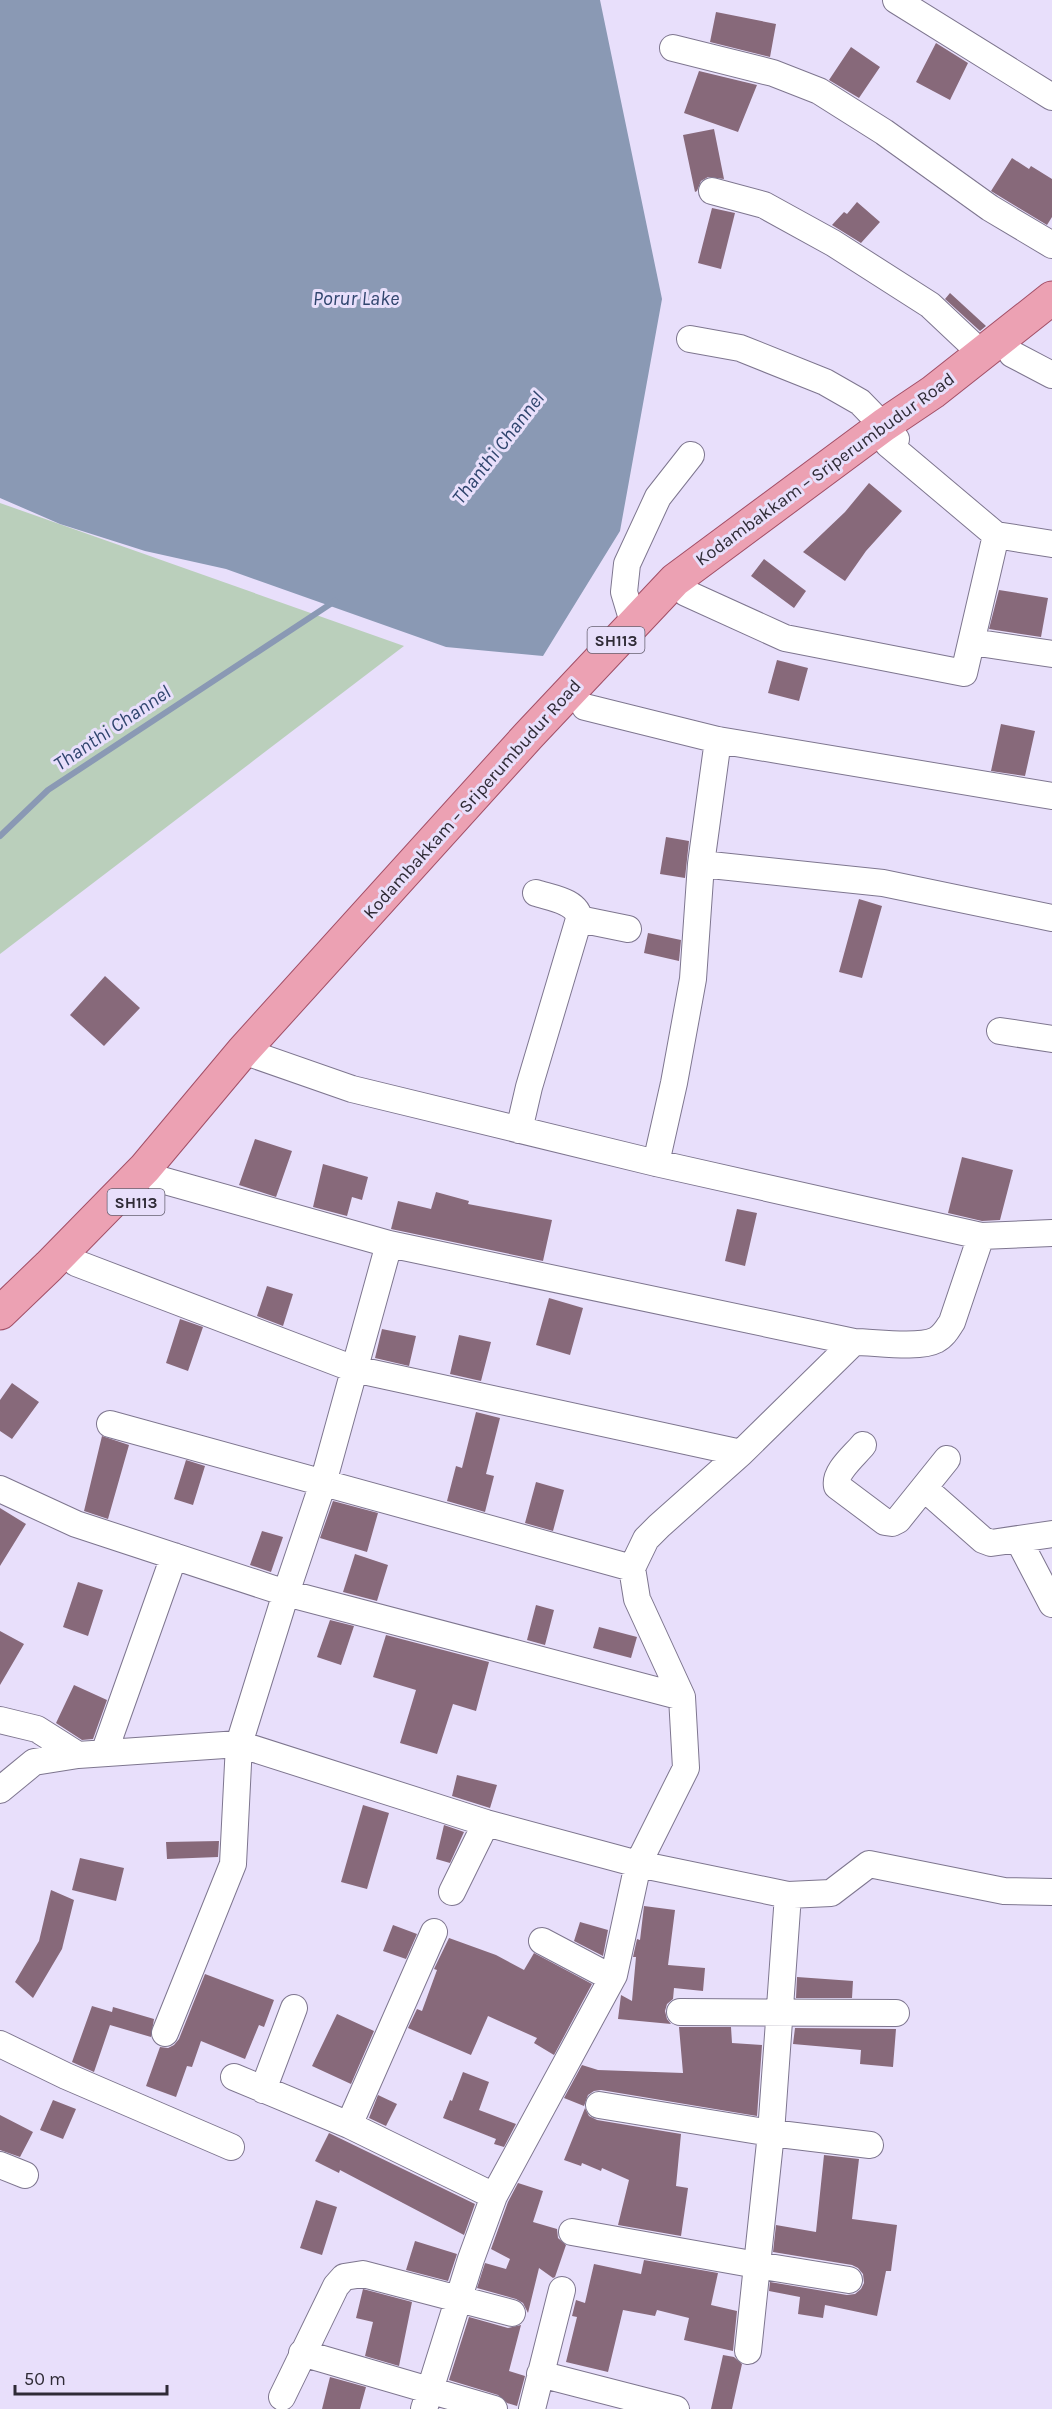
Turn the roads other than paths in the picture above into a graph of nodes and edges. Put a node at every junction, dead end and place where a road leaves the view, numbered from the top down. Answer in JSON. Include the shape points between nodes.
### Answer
{"nodes":[{"id":1,"x":896,"y":0,"type":"edge"},
{"id":2,"x":673,"y":48,"type":"dead end"},
{"id":3,"x":1052,"y":97,"type":"edge"},
{"id":4,"x":712,"y":191,"type":"dead end"},
{"id":5,"x":1052,"y":245,"type":"edge"},
{"id":6,"x":1052,"y":298,"type":"edge"},
{"id":7,"x":1052,"y":322,"type":"edge"},
{"id":8,"x":690,"y":339,"type":"dead end"},
{"id":9,"x":997,"y":354,"type":"junction"},
{"id":10,"x":1052,"y":375,"type":"edge"},
{"id":11,"x":889,"y":436,"type":"junction"},
{"id":12,"x":691,"y":455,"type":"dead end"},
{"id":13,"x":996,"y":536,"type":"junction"},
{"id":14,"x":1052,"y":544,"type":"edge"},
{"id":15,"x":686,"y":593,"type":"junction"},
{"id":16,"x":633,"y":622,"type":"junction"},
{"id":17,"x":972,"y":642,"type":"junction"},
{"id":18,"x":1052,"y":654,"type":"edge"},
{"id":19,"x":585,"y":707,"type":"junction"},
{"id":20,"x":718,"y":740,"type":"junction"},
{"id":21,"x":538,"y":742,"type":"junction"},
{"id":22,"x":1052,"y":796,"type":"edge"},
{"id":23,"x":701,"y":864,"type":"junction"},
{"id":24,"x":536,"y":893,"type":"dead end"},
{"id":25,"x":1052,"y":918,"type":"edge"},
{"id":26,"x":579,"y":919,"type":"junction"},
{"id":27,"x":627,"y":929,"type":"dead end"},
{"id":28,"x":999,"y":1031,"type":"dead end"},
{"id":29,"x":1052,"y":1039,"type":"edge"},
{"id":30,"x":250,"y":1053,"type":"junction"},
{"id":31,"x":519,"y":1130,"type":"junction"},
{"id":32,"x":656,"y":1163,"type":"junction"},
{"id":33,"x":158,"y":1179,"type":"junction"},
{"id":34,"x":1052,"y":1233,"type":"edge"},
{"id":35,"x":981,"y":1236,"type":"junction"},
{"id":36,"x":389,"y":1244,"type":"junction"},
{"id":37,"x":75,"y":1263,"type":"junction"},
{"id":38,"x":0,"y":1312,"type":"edge"},
{"id":39,"x":0,"y":1335,"type":"edge"},
{"id":40,"x":855,"y":1342,"type":"junction"},
{"id":41,"x":354,"y":1370,"type":"junction"},
{"id":42,"x":110,"y":1424,"type":"dead end"},
{"id":43,"x":863,"y":1445,"type":"dead end"},
{"id":44,"x":741,"y":1453,"type":"junction"},
{"id":45,"x":948,"y":1459,"type":"dead end"},
{"id":46,"x":323,"y":1483,"type":"junction"},
{"id":47,"x":0,"y":1488,"type":"edge"},
{"id":48,"x":924,"y":1488,"type":"junction"},
{"id":49,"x":1052,"y":1534,"type":"edge"},
{"id":50,"x":1018,"y":1539,"type":"junction"},
{"id":51,"x":174,"y":1556,"type":"junction"},
{"id":52,"x":632,"y":1568,"type":"junction"},
{"id":53,"x":286,"y":1593,"type":"junction"},
{"id":54,"x":1052,"y":1604,"type":"edge"},
{"id":55,"x":682,"y":1697,"type":"junction"},
{"id":56,"x":0,"y":1720,"type":"edge"},
{"id":57,"x":239,"y":1744,"type":"junction"},
{"id":58,"x":104,"y":1753,"type":"junction"},
{"id":59,"x":78,"y":1755,"type":"junction"},
{"id":60,"x":0,"y":1790,"type":"edge"},
{"id":61,"x":486,"y":1823,"type":"junction"},
{"id":62,"x":638,"y":1864,"type":"junction"},
{"id":63,"x":452,"y":1892,"type":"dead end"},
{"id":64,"x":1052,"y":1892,"type":"edge"},
{"id":65,"x":788,"y":1895,"type":"junction"},
{"id":66,"x":434,"y":1932,"type":"dead end"},
{"id":67,"x":542,"y":1941,"type":"dead end"},
{"id":68,"x":612,"y":1978,"type":"junction"},
{"id":69,"x":294,"y":2008,"type":"dead end"},
{"id":70,"x":680,"y":2012,"type":"dead end"},
{"id":71,"x":896,"y":2013,"type":"dead end"},
{"id":72,"x":780,"y":2014,"type":"junction"},
{"id":73,"x":165,"y":2033,"type":"dead end"},
{"id":74,"x":0,"y":2044,"type":"edge"},
{"id":75,"x":234,"y":2078,"type":"dead end"},
{"id":76,"x":263,"y":2090,"type":"junction"},
{"id":77,"x":599,"y":2105,"type":"dead end"},
{"id":78,"x":349,"y":2124,"type":"junction"},
{"id":79,"x":771,"y":2133,"type":"junction"},
{"id":80,"x":870,"y":2145,"type":"dead end"},
{"id":81,"x":231,"y":2147,"type":"dead end"},
{"id":82,"x":0,"y":2165,"type":"edge"},
{"id":83,"x":25,"y":2175,"type":"dead end"},
{"id":84,"x":494,"y":2196,"type":"junction"},
{"id":85,"x":572,"y":2232,"type":"dead end"},
{"id":86,"x":757,"y":2265,"type":"junction"},
{"id":87,"x":849,"y":2280,"type":"dead end"},
{"id":88,"x":562,"y":2290,"type":"dead end"},
{"id":89,"x":459,"y":2299,"type":"junction"},
{"id":90,"x":512,"y":2313,"type":"dead end"},
{"id":91,"x":748,"y":2351,"type":"dead end"},
{"id":92,"x":302,"y":2353,"type":"junction"},
{"id":93,"x":540,"y":2374,"type":"junction"},
{"id":94,"x":282,"y":2397,"type":"dead end"},
{"id":95,"x":428,"y":2400,"type":"edge"},
{"id":96,"x":494,"y":2409,"type":"edge"},
{"id":97,"x":532,"y":2409,"type":"edge"},
{"id":98,"x":676,"y":2409,"type":"edge"}],
"edges":[{"from":1,"to":3,"type":"street"},
{"from":2,"to":5,"type":"street","via":[[773,73],[819,92],[884,132],[990,208]]},
{"from":4,"to":9,"type":"street","via":[[764,205],[833,243],[930,305]]},
{"from":6,"to":9,"type":"main road","name":"Kodambakkam – Sriperumbudur Road","number":"SH113"},
{"from":7,"to":9,"type":"main road","name":"Kodambakkam – Sriperumbudur Road","number":"SH113"},
{"from":8,"to":11,"type":"street","via":[[740,348],[825,382],[860,402]]},
{"from":9,"to":10,"type":"street"},
{"from":9,"to":11,"type":"main road","name":"Kodambakkam – Sriperumbudur Road","number":"SH113","via":[[933,392]]},
{"from":11,"to":13,"type":"street"},
{"from":11,"to":15,"type":"main road","name":"Kodambakkam – Sriperumbudur Road","number":"SH113"},
{"from":11,"to":16,"type":"main road","name":"Kodambakkam – Sriperumbudur Road","number":"SH113","via":[[675,580]]},
{"from":12,"to":16,"type":"street","via":[[658,497],[627,564],[624,592]]},
{"from":13,"to":14,"type":"street"},
{"from":13,"to":17,"type":"street"},
{"from":15,"to":17,"type":"street","via":[[785,638],[964,673]]},
{"from":15,"to":19,"type":"main road","name":"Kodambakkam – Sriperumbudur Road","number":"SH113","via":[[637,639]]},
{"from":16,"to":21,"type":"main road","name":"Kodambakkam – Sriperumbudur Road","number":"SH113"},
{"from":17,"to":18,"type":"street"},
{"from":19,"to":20,"type":"street"},
{"from":19,"to":21,"type":"main road","name":"Kodambakkam – Sriperumbudur Road","number":"SH113"},
{"from":20,"to":22,"type":"street"},
{"from":20,"to":23,"type":"street"},
{"from":21,"to":30,"type":"main road","name":"Kodambakkam – Sriperumbudur Road","number":"SH113"},
{"from":23,"to":25,"type":"street","via":[[883,882]]},
{"from":23,"to":32,"type":"street","via":[[693,979]]},
{"from":24,"to":26,"type":"street","via":[[574,906]]},
{"from":26,"to":27,"type":"street"},
{"from":26,"to":31,"type":"street"},
{"from":28,"to":29,"type":"street"},
{"from":30,"to":31,"type":"street","via":[[352,1089]]},
{"from":30,"to":33,"type":"main road","name":"Kodambakkam – Sriperumbudur Road","number":"SH113","via":[[227,1097]]},
{"from":30,"to":38,"type":"main road","name":"Kodambakkam – Sriperumbudur Road","number":"SH113","via":[[145,1168]]},
{"from":31,"to":32,"type":"street"},
{"from":32,"to":35,"type":"street"},
{"from":33,"to":36,"type":"street"},
{"from":33,"to":37,"type":"main road","name":"Kodambakkam – Sriperumbudur Road","number":"SH113"},
{"from":34,"to":35,"type":"street"},
{"from":35,"to":40,"type":"street","via":[[945,1333],[922,1344]]},
{"from":36,"to":40,"type":"street"},
{"from":36,"to":41,"type":"street"},
{"from":37,"to":39,"type":"main road","name":"Kodambakkam – Sriperumbudur Road","number":"SH113"},
{"from":37,"to":41,"type":"street"},
{"from":40,"to":44,"type":"street"},
{"from":41,"to":44,"type":"street"},
{"from":41,"to":46,"type":"street"},
{"from":42,"to":46,"type":"street"},
{"from":43,"to":48,"type":"street","via":[[838,1475],[836,1483],[880,1520],[898,1520]]},
{"from":44,"to":52,"type":"street","via":[[646,1539]]},
{"from":45,"to":48,"type":"street"},
{"from":46,"to":52,"type":"street"},
{"from":46,"to":53,"type":"street"},
{"from":47,"to":51,"type":"street","via":[[76,1524]]},
{"from":48,"to":50,"type":"street","via":[[983,1540]]},
{"from":49,"to":50,"type":"street"},
{"from":50,"to":54,"type":"street"},
{"from":51,"to":53,"type":"street"},
{"from":51,"to":58,"type":"street"},
{"from":52,"to":55,"type":"street","via":[[637,1599]]},
{"from":53,"to":55,"type":"street"},
{"from":53,"to":57,"type":"street"},
{"from":55,"to":62,"type":"street","via":[[686,1768]]},
{"from":56,"to":59,"type":"street","via":[[37,1729]]},
{"from":57,"to":58,"type":"street"},
{"from":57,"to":61,"type":"street"},
{"from":57,"to":73,"type":"street","via":[[233,1864]]},
{"from":58,"to":59,"type":"street"},
{"from":59,"to":60,"type":"street","via":[[34,1762]]},
{"from":61,"to":62,"type":"street"},
{"from":61,"to":63,"type":"street"},
{"from":62,"to":65,"type":"street"},
{"from":62,"to":68,"type":"street"},
{"from":64,"to":65,"type":"street","via":[[1004,1891],[869,1864],[831,1893]]},
{"from":65,"to":72,"type":"street"},
{"from":66,"to":78,"type":"street"},
{"from":67,"to":68,"type":"street"},
{"from":68,"to":84,"type":"street"},
{"from":69,"to":76,"type":"street"},
{"from":70,"to":72,"type":"street"},
{"from":71,"to":72,"type":"street"},
{"from":72,"to":79,"type":"street"},
{"from":74,"to":81,"type":"street"},
{"from":75,"to":76,"type":"street"},
{"from":76,"to":78,"type":"street"},
{"from":77,"to":79,"type":"street"},
{"from":78,"to":84,"type":"street"},
{"from":79,"to":80,"type":"street"},
{"from":79,"to":86,"type":"street"},
{"from":82,"to":83,"type":"street"},
{"from":84,"to":89,"type":"street"},
{"from":85,"to":86,"type":"street"},
{"from":86,"to":87,"type":"street"},
{"from":86,"to":91,"type":"street"},
{"from":88,"to":93,"type":"street"},
{"from":89,"to":90,"type":"street"},
{"from":89,"to":92,"type":"street","via":[[363,2274],[344,2277]]},
{"from":89,"to":95,"type":"street"},
{"from":92,"to":94,"type":"street"},
{"from":92,"to":95,"type":"street"},
{"from":93,"to":97,"type":"street"},
{"from":93,"to":98,"type":"street"},
{"from":95,"to":96,"type":"street"}]}
